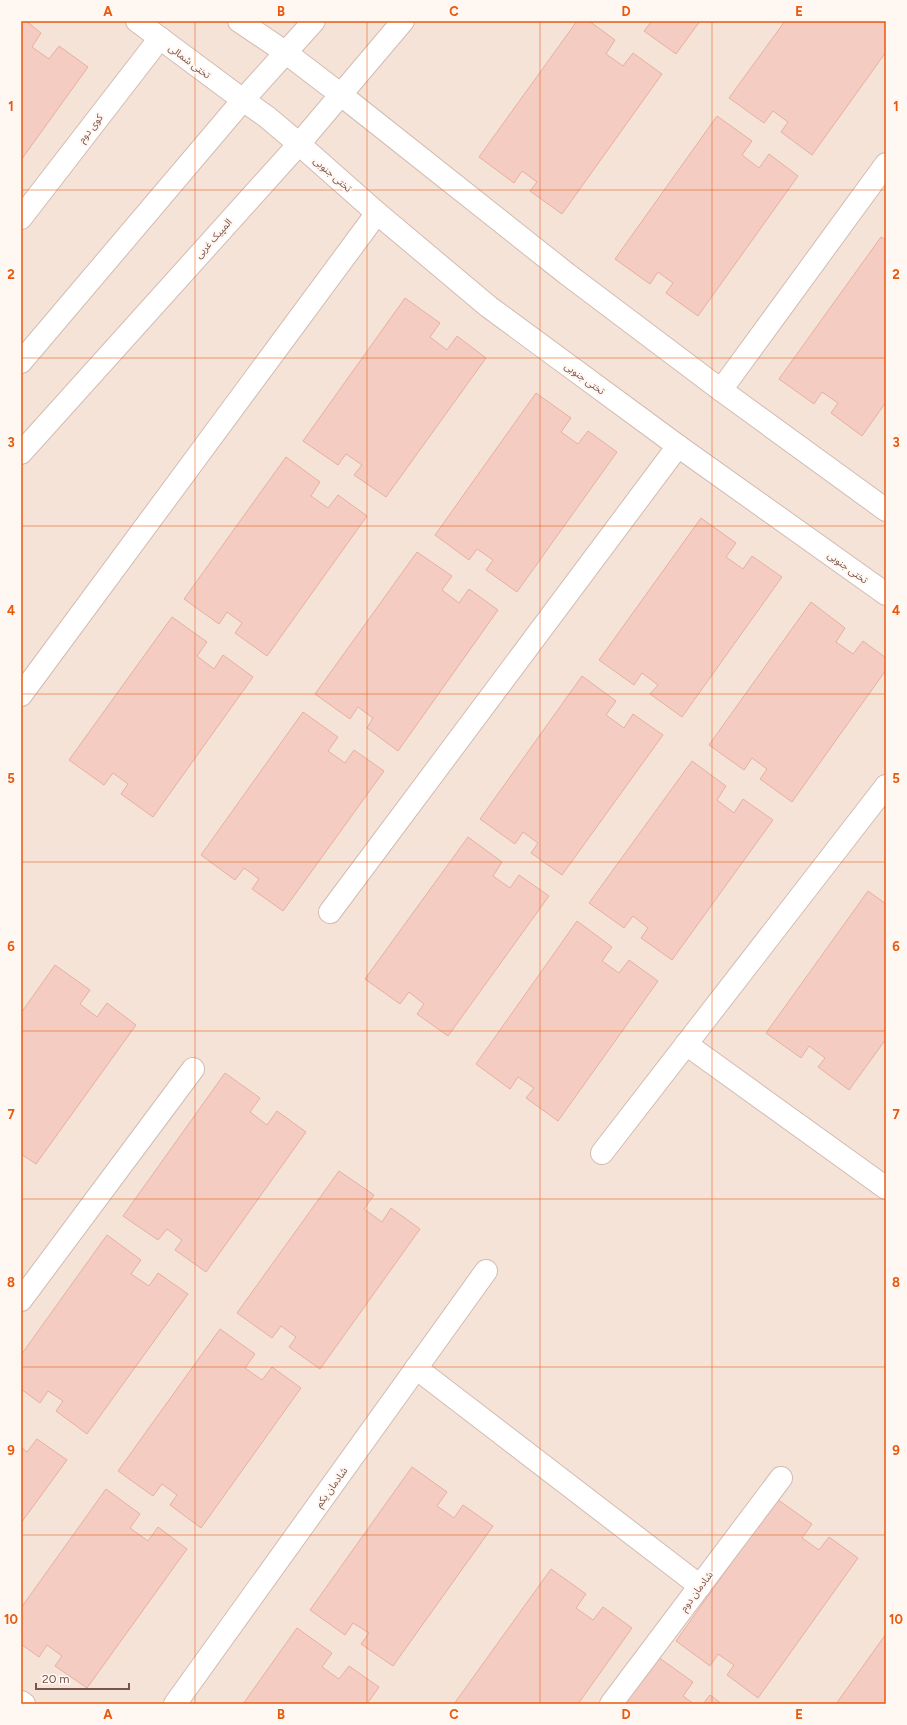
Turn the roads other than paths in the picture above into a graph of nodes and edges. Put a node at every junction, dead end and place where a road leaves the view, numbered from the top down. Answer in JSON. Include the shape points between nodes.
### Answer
{"nodes":[{"id":1,"x":137,"y":21,"type":"edge"},
{"id":2,"x":239,"y":21,"type":"edge"},
{"id":3,"x":314,"y":21,"type":"edge"},
{"id":4,"x":403,"y":21,"type":"edge"},
{"id":5,"x":160,"y":38,"type":"junction"},
{"id":6,"x":285,"y":52,"type":"junction"},
{"id":7,"x":340,"y":94,"type":"junction"},
{"id":8,"x":243,"y":100,"type":"junction"},
{"id":9,"x":299,"y":144,"type":"junction"},
{"id":10,"x":886,"y":164,"type":"edge"},
{"id":11,"x":377,"y":212,"type":"junction"},
{"id":12,"x":21,"y":218,"type":"edge"},
{"id":13,"x":21,"y":362,"type":"edge"},
{"id":14,"x":721,"y":390,"type":"junction"},
{"id":15,"x":678,"y":446,"type":"junction"},
{"id":16,"x":21,"y":453,"type":"edge"},
{"id":17,"x":886,"y":510,"type":"edge"},
{"id":18,"x":886,"y":594,"type":"edge"},
{"id":19,"x":21,"y":695,"type":"edge"},
{"id":20,"x":886,"y":786,"type":"edge"},
{"id":21,"x":330,"y":912,"type":"dead end"},
{"id":22,"x":686,"y":1044,"type":"junction"},
{"id":23,"x":193,"y":1069,"type":"dead end"},
{"id":24,"x":602,"y":1153,"type":"dead end"},
{"id":25,"x":886,"y":1188,"type":"edge"},
{"id":26,"x":486,"y":1271,"type":"dead end"},
{"id":27,"x":21,"y":1300,"type":"edge"},
{"id":28,"x":416,"y":1368,"type":"junction"},
{"id":29,"x":781,"y":1478,"type":"dead end"},
{"id":30,"x":700,"y":1586,"type":"junction"},
{"id":31,"x":21,"y":1702,"type":"edge"},
{"id":32,"x":24,"y":1704,"type":"edge"},
{"id":33,"x":175,"y":1704,"type":"edge"},
{"id":34,"x":611,"y":1704,"type":"edge"}],
"edges":[{"from":1,"to":5,"type":"street","name":"تختی شمالی"},
{"from":2,"to":6,"type":"street"},
{"from":3,"to":6,"type":"street"},
{"from":4,"to":7,"type":"street","name":"المپیک غربی"},
{"from":5,"to":8,"type":"street","name":"تختی شمالی"},
{"from":5,"to":12,"type":"street","name":"کوی دوم"},
{"from":6,"to":7,"type":"street"},
{"from":6,"to":8,"type":"street"},
{"from":7,"to":9,"type":"street","name":"المپیک غربی"},
{"from":7,"to":14,"type":"street","via":[[567,274]]},
{"from":8,"to":9,"type":"street","name":"تختی شمالی"},
{"from":8,"to":13,"type":"street"},
{"from":9,"to":11,"type":"street","name":"تختی جنوبی"},
{"from":9,"to":16,"type":"street","name":"المپیک غربی"},
{"from":10,"to":14,"type":"street"},
{"from":11,"to":15,"type":"street","name":"تختی جنوبی","via":[[495,311]]},
{"from":11,"to":19,"type":"street"},
{"from":14,"to":17,"type":"street"},
{"from":15,"to":18,"type":"street","name":"تختی جنوبی"},
{"from":15,"to":21,"type":"street"},
{"from":20,"to":22,"type":"street"},
{"from":22,"to":24,"type":"street"},
{"from":22,"to":25,"type":"street"},
{"from":23,"to":27,"type":"street"},
{"from":26,"to":28,"type":"street","name":"شادمان یکم"},
{"from":28,"to":30,"type":"street"},
{"from":28,"to":33,"type":"street","name":"شادمان یکم"},
{"from":29,"to":30,"type":"street","name":"شادمان دوم"},
{"from":30,"to":34,"type":"street","name":"شادمان دوم"},
{"from":31,"to":32,"type":"street"}]}
